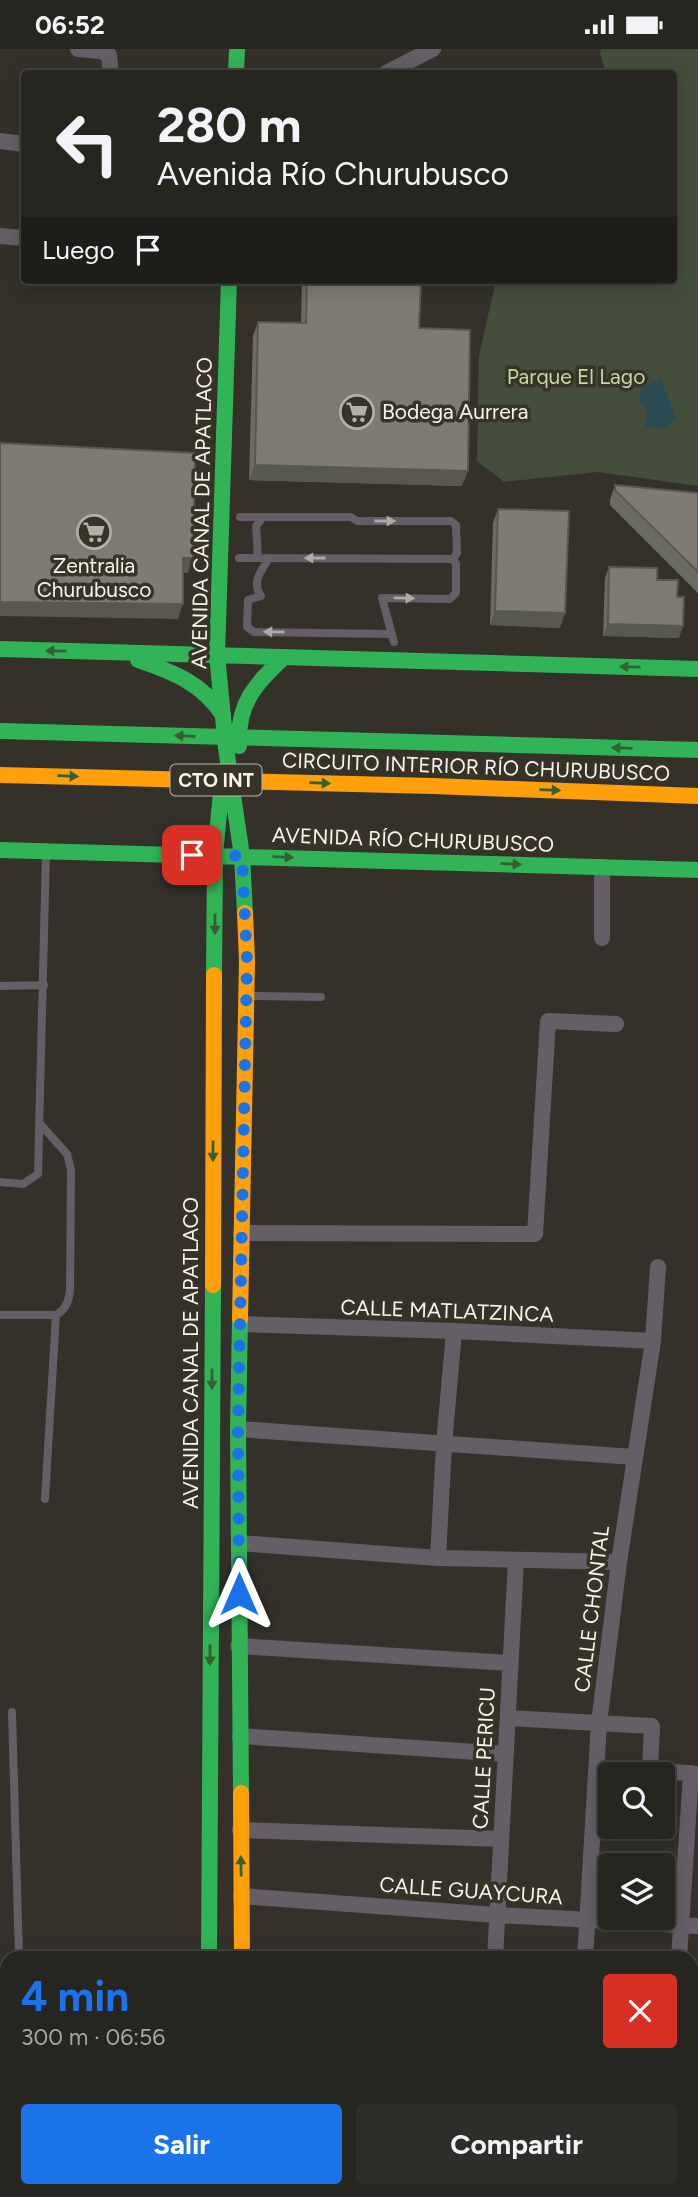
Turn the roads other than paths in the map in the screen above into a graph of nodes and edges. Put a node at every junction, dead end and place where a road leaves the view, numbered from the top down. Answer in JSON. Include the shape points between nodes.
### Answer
{"nodes":[{"id":1,"x":78,"y":49,"type":"edge"},
{"id":2,"x":237,"y":49,"type":"edge"},
{"id":3,"x":433,"y":49,"type":"edge"},
{"id":4,"x":113,"y":61,"type":"edge"},
{"id":5,"x":236,"y":70,"type":"edge"},
{"id":6,"x":392,"y":70,"type":"edge"},
{"id":7,"x":0,"y":141,"type":"edge"},
{"id":8,"x":21,"y":144,"type":"edge"},
{"id":9,"x":0,"y":236,"type":"edge"},
{"id":10,"x":21,"y":238,"type":"edge"},
{"id":11,"x":229,"y":284,"type":"edge"},
{"id":12,"x":240,"y":517,"type":"dead end"},
{"id":13,"x":263,"y":517,"type":"junction"},
{"id":14,"x":239,"y":558,"type":"dead end"},
{"id":15,"x":258,"y":558,"type":"junction"},
{"id":16,"x":269,"y":558,"type":"junction"},
{"id":17,"x":453,"y":559,"type":"junction"},
{"id":18,"x":0,"y":649,"type":"edge"},
{"id":19,"x":113,"y":652,"type":"junction"},
{"id":20,"x":217,"y":655,"type":"junction"},
{"id":21,"x":284,"y":657,"type":"junction"},
{"id":22,"x":698,"y":669,"type":"edge"},
{"id":23,"x":223,"y":715,"type":"junction"},
{"id":24,"x":0,"y":731,"type":"edge"},
{"id":25,"x":226,"y":748,"type":"junction"},
{"id":26,"x":698,"y":750,"type":"edge"},
{"id":27,"x":0,"y":775,"type":"edge"},
{"id":28,"x":698,"y":796,"type":"edge"},
{"id":29,"x":0,"y":850,"type":"edge"},
{"id":30,"x":46,"y":851,"type":"junction"},
{"id":31,"x":215,"y":855,"type":"junction"},
{"id":32,"x":247,"y":856,"type":"junction"},
{"id":33,"x":602,"y":867,"type":"junction"},
{"id":34,"x":698,"y":870,"type":"edge"},
{"id":35,"x":602,"y":938,"type":"dead end"},
{"id":36,"x":44,"y":985,"type":"junction"},
{"id":37,"x":0,"y":986,"type":"edge"},
{"id":38,"x":246,"y":996,"type":"junction"},
{"id":39,"x":321,"y":997,"type":"dead end"},
{"id":40,"x":616,"y":1024,"type":"dead end"},
{"id":41,"x":41,"y":1125,"type":"junction"},
{"id":42,"x":0,"y":1182,"type":"edge"},
{"id":43,"x":241,"y":1233,"type":"junction"},
{"id":44,"x":658,"y":1267,"type":"dead end"},
{"id":45,"x":0,"y":1315,"type":"edge"},
{"id":46,"x":56,"y":1315,"type":"junction"},
{"id":47,"x":240,"y":1324,"type":"junction"},
{"id":48,"x":454,"y":1331,"type":"junction"},
{"id":49,"x":653,"y":1342,"type":"junction"},
{"id":50,"x":238,"y":1429,"type":"junction"},
{"id":51,"x":444,"y":1445,"type":"junction"},
{"id":52,"x":634,"y":1458,"type":"junction"},
{"id":53,"x":45,"y":1499,"type":"dead end"},
{"id":54,"x":239,"y":1543,"type":"junction"},
{"id":55,"x":438,"y":1558,"type":"junction"},
{"id":56,"x":516,"y":1560,"type":"junction"},
{"id":57,"x":619,"y":1562,"type":"junction"},
{"id":58,"x":238,"y":1646,"type":"junction"},
{"id":59,"x":510,"y":1664,"type":"junction"},
{"id":60,"x":12,"y":1712,"type":"dead end"},
{"id":61,"x":508,"y":1718,"type":"junction"},
{"id":62,"x":599,"y":1723,"type":"junction"},
{"id":63,"x":240,"y":1736,"type":"junction"},
{"id":64,"x":506,"y":1754,"type":"junction"},
{"id":65,"x":694,"y":1773,"type":"edge"},
{"id":66,"x":240,"y":1831,"type":"junction"},
{"id":67,"x":693,"y":1834,"type":"edge"},
{"id":68,"x":501,"y":1839,"type":"junction"},
{"id":69,"x":241,"y":1896,"type":"junction"},
{"id":70,"x":497,"y":1915,"type":"junction"},
{"id":71,"x":587,"y":1919,"type":"junction"},
{"id":72,"x":690,"y":1925,"type":"edge"},
{"id":73,"x":19,"y":1951,"type":"edge"},
{"id":74,"x":209,"y":1951,"type":"edge"},
{"id":75,"x":242,"y":1951,"type":"edge"},
{"id":76,"x":495,"y":1951,"type":"edge"},
{"id":77,"x":585,"y":1951,"type":"edge"},
{"id":78,"x":681,"y":1951,"type":"edge"}],
"edges":[{"from":1,"to":4,"type":"street","via":[[101,51]]},
{"from":2,"to":5,"type":"main road"},
{"from":3,"to":6,"type":"street"},
{"from":7,"to":8,"type":"street"},
{"from":9,"to":10,"type":"street"},
{"from":11,"to":20,"type":"main road","name":"AVENIDA CANAL DE APATLACO"},
{"from":12,"to":13,"type":"lane"},
{"from":13,"to":15,"type":"lane","via":[[256,526]]},
{"from":13,"to":17,"type":"lane","one_way":true,"via":[[451,521],[457,525]]},
{"from":14,"to":15,"type":"lane"},
{"from":15,"to":16,"type":"lane"},
{"from":17,"to":16,"type":"lane","one_way":true},
{"from":16,"to":17,"type":"lane","via":[[256,581],[261,597],[248,600],[247,627],[254,632],[393,638],[382,598],[450,599],[456,593]]},
{"from":19,"to":18,"type":"main road","one_way":true},
{"from":19,"to":20,"type":"main road"},
{"from":19,"to":23,"type":"main road","via":[[195,683]]},
{"from":20,"to":21,"type":"main road"},
{"from":20,"to":23,"type":"main road","name":"AVENIDA CANAL DE APATLACO"},
{"from":22,"to":21,"type":"main road","one_way":true},
{"from":21,"to":32,"type":"main road","via":[[250,692],[238,724]]},
{"from":23,"to":25,"type":"main road","name":"AVENIDA CANAL DE APATLACO"},
{"from":26,"to":24,"type":"main road","name":"CIRCUITO INTERIOR RÍO CHURUBUSCO","number":"CTO INT","one_way":true,"bridge":true},
{"from":25,"to":31,"type":"main road","name":"AVENIDA CANAL DE APATLACO"},
{"from":25,"to":32,"type":"main road","name":"AVENIDA CANAL DE APATLACO"},
{"from":27,"to":28,"type":"main road","name":"CIRCUITO INTERIOR RÍO CHURUBUSCO","number":"CTO INT","one_way":true,"bridge":true},
{"from":29,"to":30,"type":"main road","name":"AVENIDA RÍO CHURUBUSCO"},
{"from":30,"to":31,"type":"main road","name":"AVENIDA RÍO CHURUBUSCO"},
{"from":30,"to":36,"type":"lane"},
{"from":31,"to":32,"type":"main road","name":"AVENIDA RÍO CHURUBUSCO"},
{"from":31,"to":74,"type":"main road","name":"AVENIDA CANAL DE APATLACO","one_way":true},
{"from":32,"to":33,"type":"main road","name":"AVENIDA RÍO CHURUBUSCO","one_way":true},
{"from":32,"to":38,"type":"main road","name":"AVENIDA CANAL DE APATLACO"},
{"from":33,"to":34,"type":"main road","name":"AVENIDA RÍO CHURUBUSCO"},
{"from":33,"to":35,"type":"street"},
{"from":36,"to":37,"type":"lane"},
{"from":36,"to":41,"type":"lane"},
{"from":38,"to":39,"type":"lane"},
{"from":38,"to":43,"type":"main road","name":"AVENIDA CANAL DE APATLACO"},
{"from":40,"to":43,"type":"street","via":[[548,1021],[535,1234]]},
{"from":41,"to":42,"type":"lane","via":[[38,1174],[23,1184]]},
{"from":41,"to":46,"type":"lane","via":[[67,1154],[72,1170],[70,1291],[64,1311]]},
{"from":43,"to":47,"type":"main road","name":"AVENIDA CANAL DE APATLACO"},
{"from":44,"to":49,"type":"street","name":"CALLE CHONTAL"},
{"from":45,"to":46,"type":"lane"},
{"from":46,"to":53,"type":"lane"},
{"from":47,"to":48,"type":"street","name":"CALLE MATLATZINCA"},
{"from":47,"to":50,"type":"main road","name":"AVENIDA CANAL DE APATLACO"},
{"from":48,"to":49,"type":"street","name":"CALLE MATLATZINCA"},
{"from":48,"to":51,"type":"street"},
{"from":49,"to":52,"type":"street","name":"CALLE CHONTAL"},
{"from":50,"to":51,"type":"street"},
{"from":50,"to":54,"type":"main road","name":"AVENIDA CANAL DE APATLACO"},
{"from":51,"to":52,"type":"street"},
{"from":51,"to":55,"type":"street"},
{"from":52,"to":57,"type":"street","name":"CALLE CHONTAL"},
{"from":54,"to":55,"type":"street"},
{"from":54,"to":58,"type":"main road","name":"AVENIDA CANAL DE APATLACO"},
{"from":55,"to":56,"type":"street"},
{"from":56,"to":57,"type":"street"},
{"from":56,"to":59,"type":"street","name":"CALLE PERICU"},
{"from":57,"to":62,"type":"street","name":"CALLE CHONTAL"},
{"from":58,"to":59,"type":"street"},
{"from":58,"to":63,"type":"main road","name":"AVENIDA CANAL DE APATLACO"},
{"from":59,"to":61,"type":"street","name":"CALLE PERICU"},
{"from":60,"to":73,"type":"lane"},
{"from":61,"to":62,"type":"street"},
{"from":61,"to":64,"type":"street","name":"CALLE PERICU"},
{"from":62,"to":65,"type":"street","via":[[652,1727],[650,1770]]},
{"from":62,"to":71,"type":"street","name":"CALLE CHONTAL"},
{"from":63,"to":64,"type":"street"},
{"from":63,"to":66,"type":"main road","name":"AVENIDA CANAL DE APATLACO"},
{"from":64,"to":68,"type":"street","name":"CALLE PERICU"},
{"from":65,"to":67,"type":"street"},
{"from":66,"to":68,"type":"street"},
{"from":69,"to":66,"type":"main road","name":"AVENIDA CANAL DE APATLACO","one_way":true},
{"from":67,"to":72,"type":"street"},
{"from":68,"to":70,"type":"street","name":"CALLE PERICU"},
{"from":69,"to":70,"type":"street","name":"CALLE GUAYCURA"},
{"from":69,"to":75,"type":"main road","name":"AVENIDA CANAL DE APATLACO"},
{"from":70,"to":71,"type":"street","name":"CALLE GUAYCURA"},
{"from":70,"to":76,"type":"street","name":"CALLE PERICU"},
{"from":71,"to":72,"type":"street","name":"CALLE GUAYCURA"},
{"from":71,"to":77,"type":"street","name":"CALLE CHONTAL"},
{"from":72,"to":78,"type":"street"}]}
